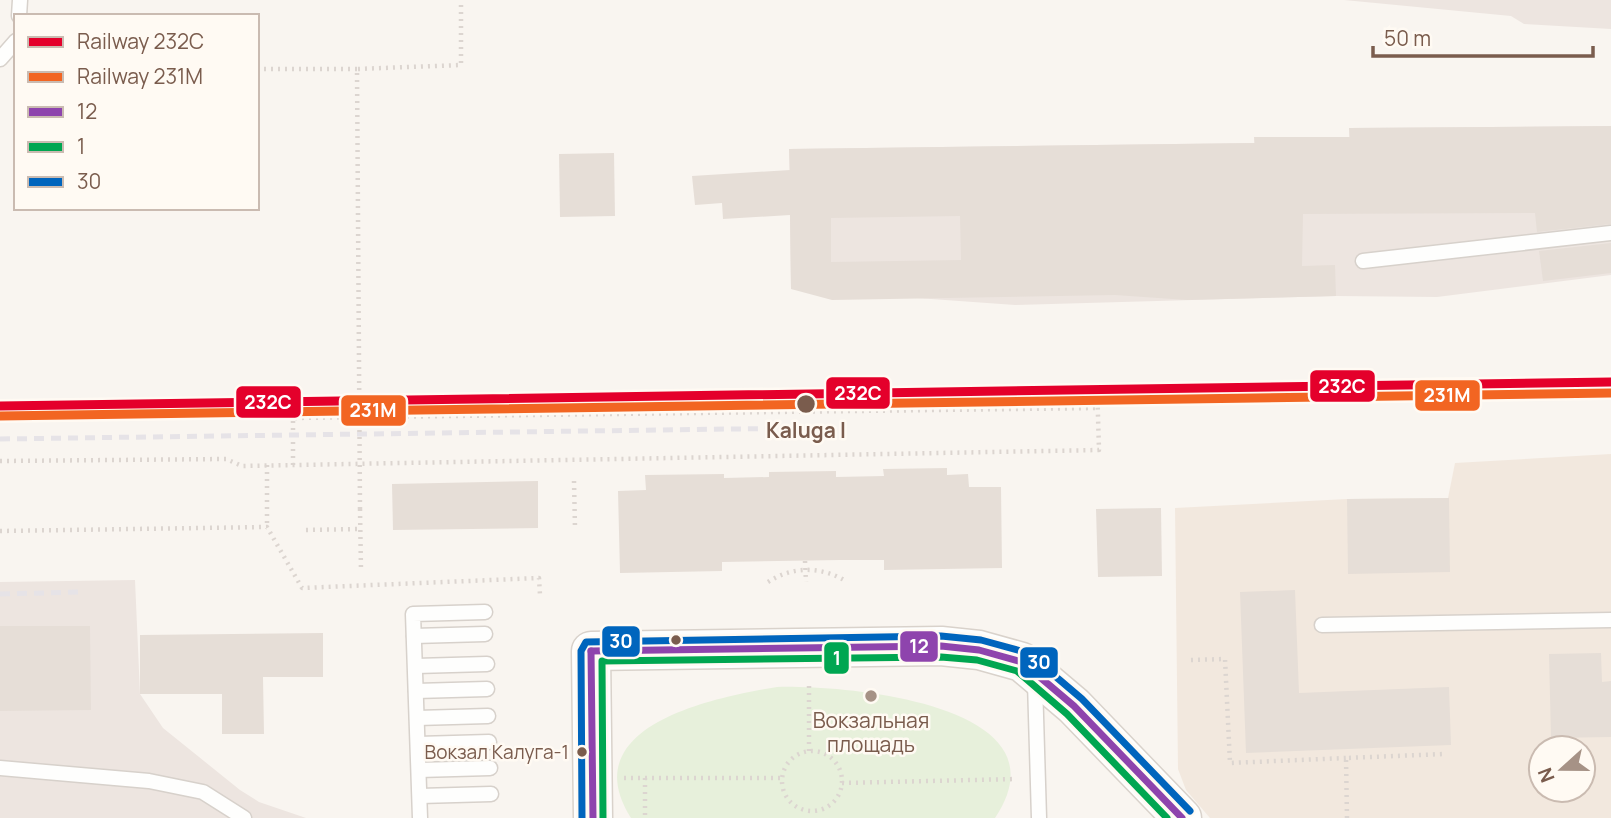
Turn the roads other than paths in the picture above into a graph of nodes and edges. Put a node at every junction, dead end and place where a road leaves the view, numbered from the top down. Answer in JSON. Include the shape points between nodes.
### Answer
{"nodes":[{"id":1,"x":14,"y":43,"type":"edge"},
{"id":2,"x":0,"y":59,"type":"edge"},
{"id":3,"x":1611,"y":233,"type":"edge"},
{"id":4,"x":1363,"y":261,"type":"dead end"},
{"id":5,"x":485,"y":612,"type":"dead end"},
{"id":6,"x":1611,"y":620,"type":"edge"},
{"id":7,"x":1322,"y":625,"type":"dead end"},
{"id":8,"x":485,"y":634,"type":"dead end"},
{"id":9,"x":414,"y":636,"type":"junction"},
{"id":10,"x":486,"y":664,"type":"dead end"},
{"id":11,"x":416,"y":666,"type":"junction"},
{"id":12,"x":1034,"y":673,"type":"junction"},
{"id":13,"x":487,"y":689,"type":"dead end"},
{"id":14,"x":416,"y":691,"type":"junction"},
{"id":15,"x":488,"y":716,"type":"dead end"},
{"id":16,"x":417,"y":718,"type":"junction"},
{"id":17,"x":489,"y":742,"type":"dead end"},
{"id":18,"x":418,"y":744,"type":"junction"},
{"id":19,"x":0,"y":768,"type":"edge"},
{"id":20,"x":490,"y":768,"type":"dead end"},
{"id":21,"x":419,"y":770,"type":"junction"},
{"id":22,"x":491,"y":794,"type":"dead end"},
{"id":23,"x":420,"y":796,"type":"junction"},
{"id":24,"x":244,"y":818,"type":"edge"},
{"id":25,"x":420,"y":818,"type":"edge"},
{"id":26,"x":593,"y":818,"type":"edge"},
{"id":27,"x":1039,"y":818,"type":"edge"},
{"id":28,"x":1182,"y":818,"type":"edge"}],
"edges":[{"from":1,"to":2,"type":"lane"},
{"from":3,"to":4,"type":"lane"},
{"from":5,"to":9,"type":"lane","via":[[414,614]]},
{"from":6,"to":7,"type":"lane"},
{"from":8,"to":9,"type":"lane"},
{"from":9,"to":11,"type":"lane"},
{"from":10,"to":11,"type":"lane"},
{"from":11,"to":14,"type":"lane"},
{"from":12,"to":26,"type":"main road","via":[[1022,662],[998,654],[942,646],[591,651]]},
{"from":12,"to":27,"type":"lane"},
{"from":12,"to":28,"type":"main road","via":[[1074,706]]},
{"from":13,"to":14,"type":"lane"},
{"from":14,"to":16,"type":"lane"},
{"from":15,"to":16,"type":"lane"},
{"from":16,"to":18,"type":"lane"},
{"from":17,"to":18,"type":"lane"},
{"from":18,"to":21,"type":"lane"},
{"from":19,"to":24,"type":"lane","via":[[149,781],[203,792]]},
{"from":20,"to":21,"type":"lane"},
{"from":21,"to":23,"type":"lane"},
{"from":22,"to":23,"type":"lane"},
{"from":23,"to":25,"type":"lane"}]}
